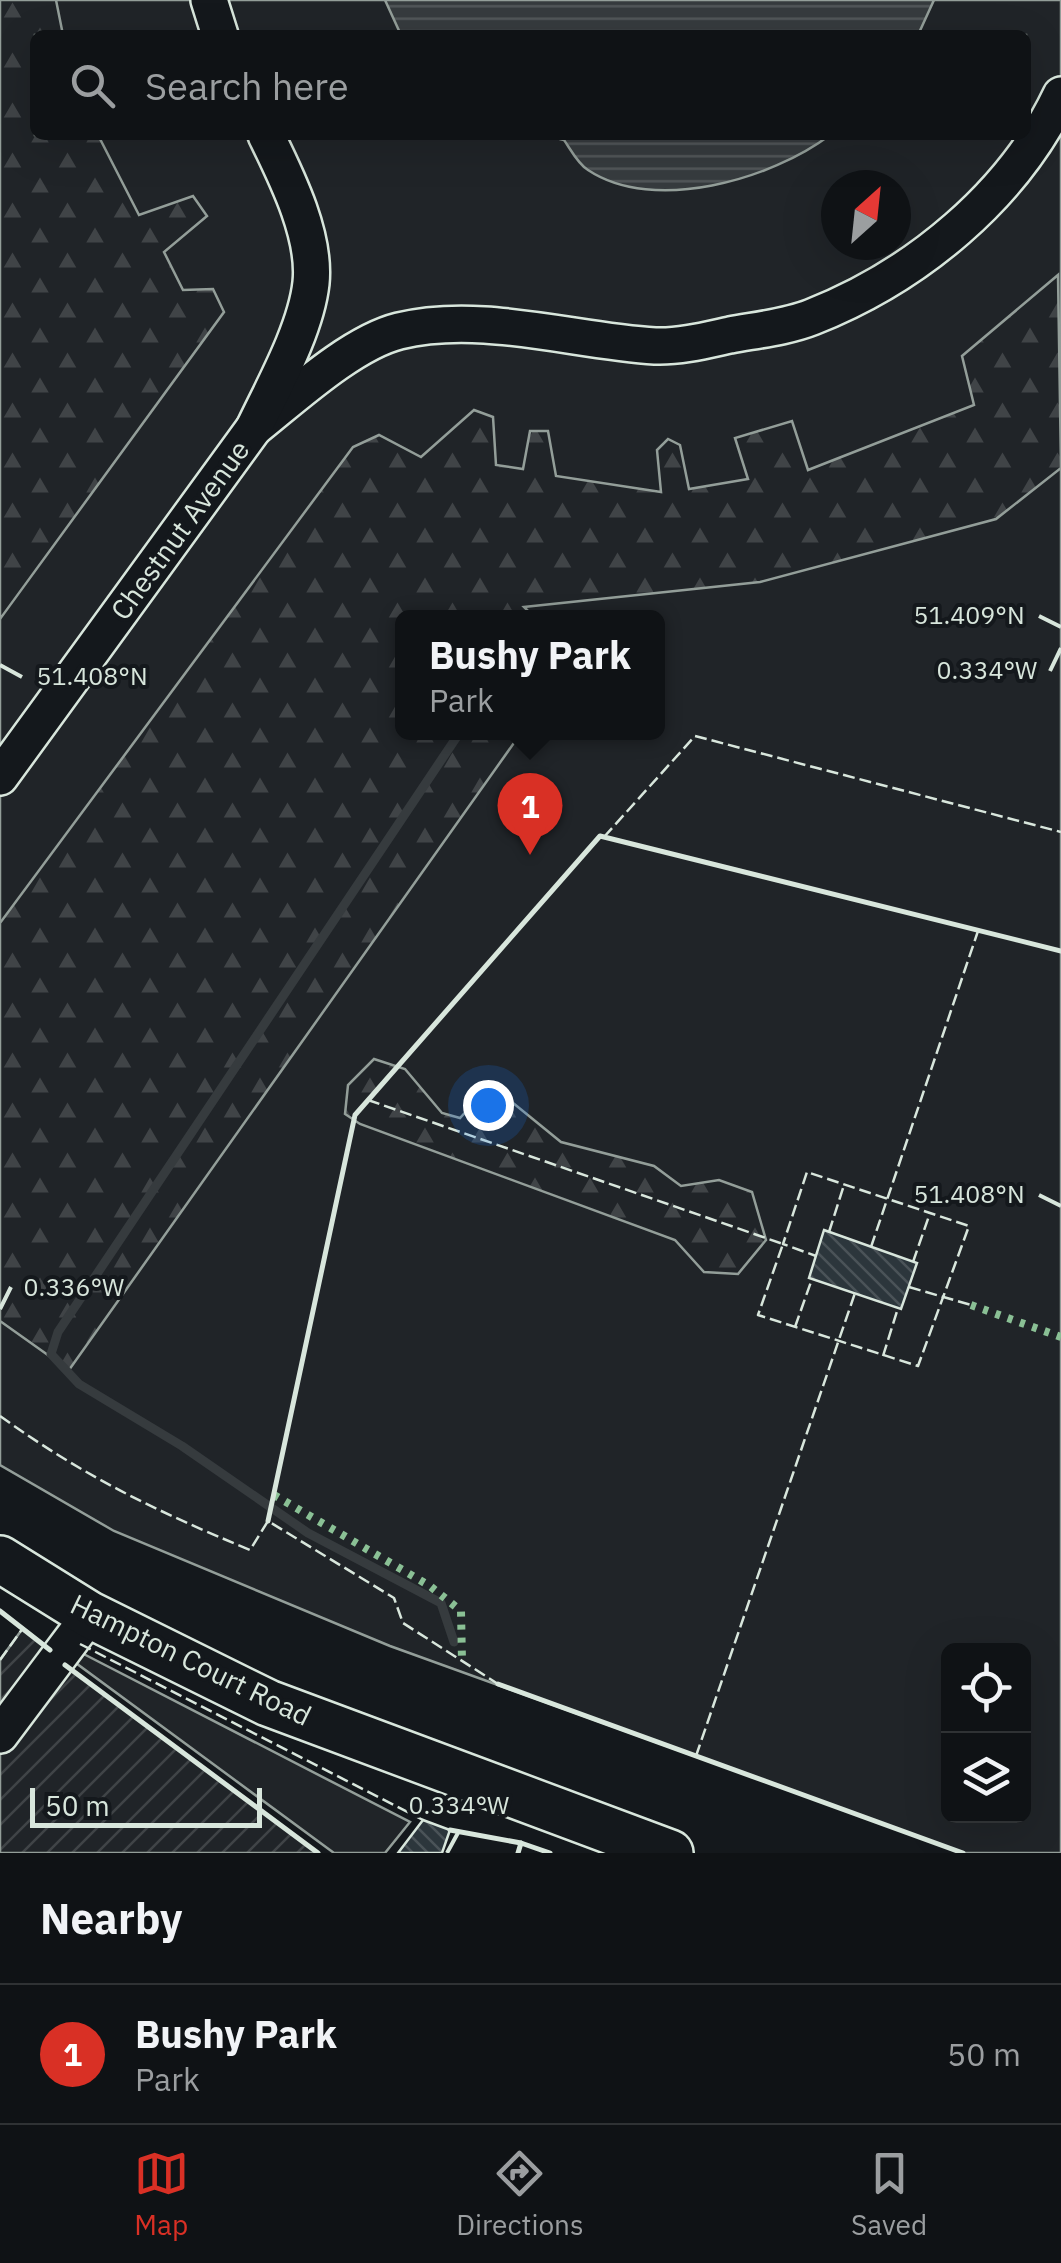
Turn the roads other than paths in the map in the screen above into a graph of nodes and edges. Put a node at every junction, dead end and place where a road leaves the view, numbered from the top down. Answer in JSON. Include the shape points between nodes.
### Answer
{"nodes":[{"id":1,"x":209,"y":0,"type":"edge"},
{"id":2,"x":218,"y":30,"type":"edge"},
{"id":3,"x":1061,"y":94,"type":"edge"},
{"id":4,"x":268,"y":140,"type":"edge"},
{"id":5,"x":1031,"y":140,"type":"edge"},
{"id":6,"x":1031,"y":140,"type":"edge"},
{"id":7,"x":304,"y":307,"type":"junction"},
{"id":8,"x":356,"y":353,"type":"junction"},
{"id":9,"x":254,"y":428,"type":"junction"},
{"id":10,"x":0,"y":777,"type":"edge"},
{"id":11,"x":0,"y":1559,"type":"edge"},
{"id":12,"x":90,"y":1615,"type":"junction"},
{"id":13,"x":0,"y":1735,"type":"edge"},
{"id":14,"x":670,"y":1853,"type":"edge"}],
"edges":[{"from":1,"to":2,"type":"street"},
{"from":3,"to":5,"type":"street","name":"Chestnut Avenue"},
{"from":4,"to":7,"type":"street","name":"Chestnut Avenue","via":[[306,240],[311,282]]},
{"from":6,"to":8,"type":"street","name":"Chestnut Avenue","via":[[997,192],[958,228],[846,302],[808,318],[660,346],[456,326],[397,332]]},
{"from":7,"to":8,"type":"street","via":[[320,332]]},
{"from":7,"to":9,"type":"street","name":"Chestnut Avenue"},
{"from":8,"to":9,"type":"street","name":"Chestnut Avenue"},
{"from":9,"to":10,"type":"street","name":"Chestnut Avenue"},
{"from":11,"to":12,"type":"main road","name":"Hampton Court Road"},
{"from":12,"to":13,"type":"street"},
{"from":12,"to":14,"type":"main road","name":"Hampton Court Road","via":[[268,1703]]}]}
